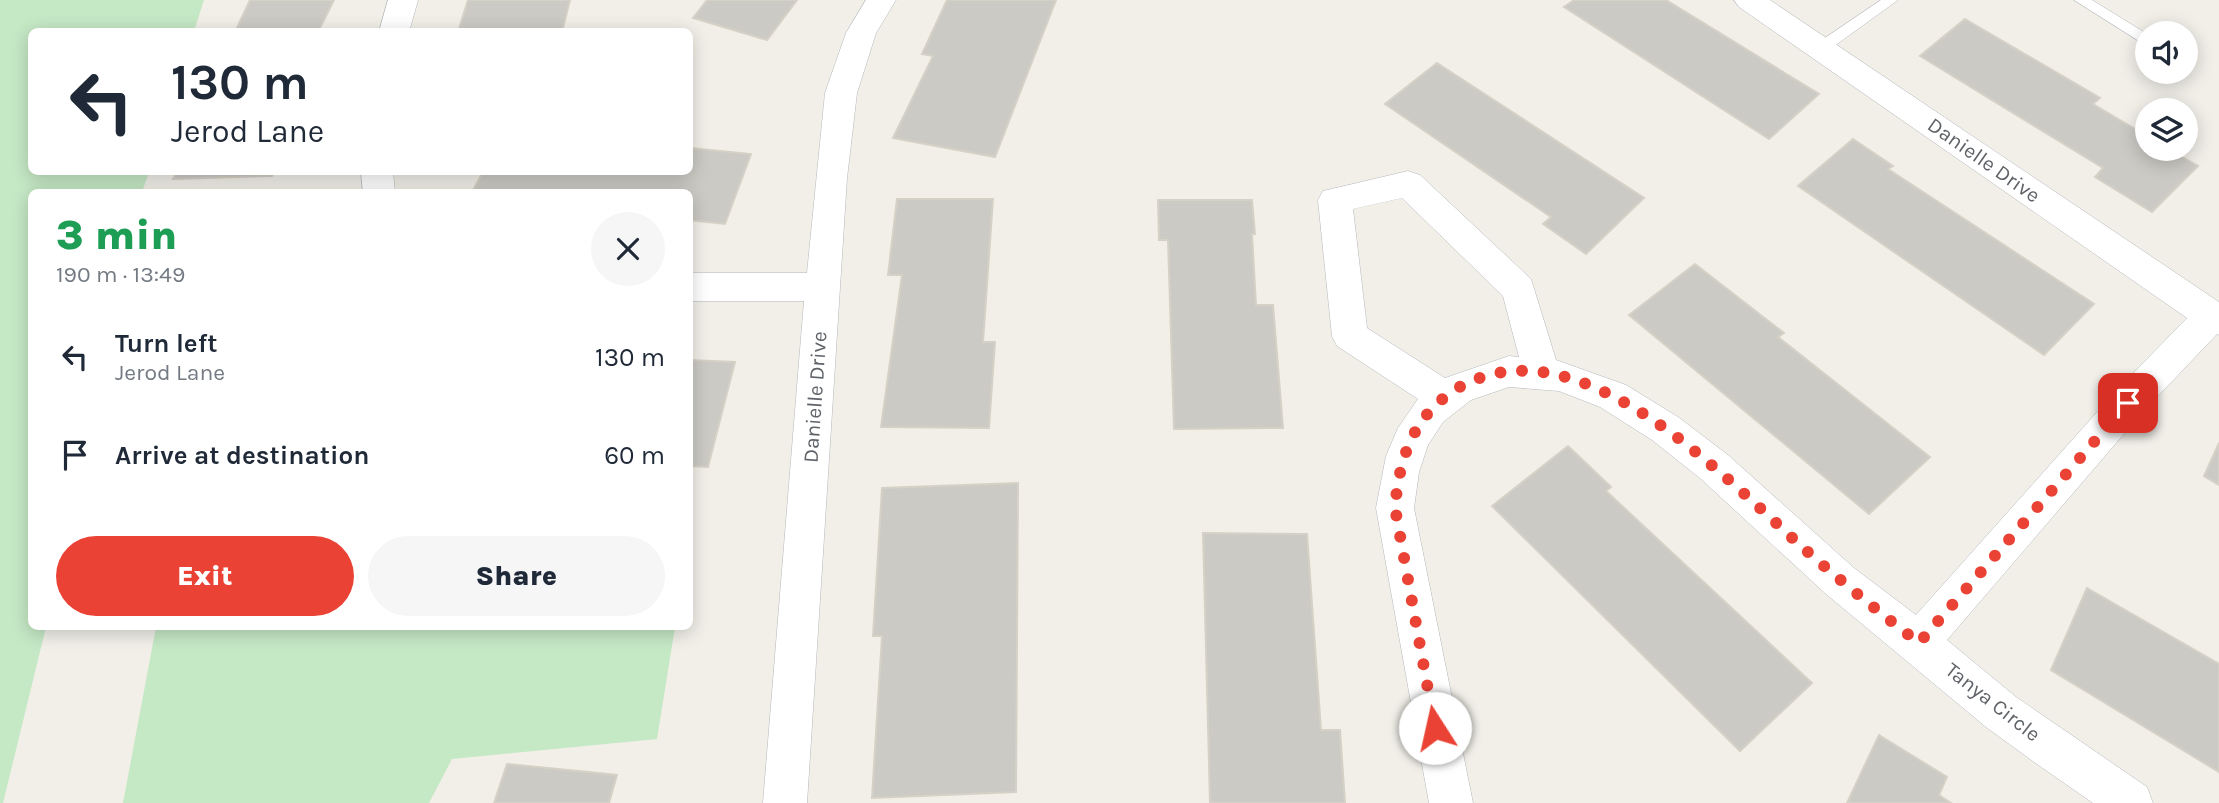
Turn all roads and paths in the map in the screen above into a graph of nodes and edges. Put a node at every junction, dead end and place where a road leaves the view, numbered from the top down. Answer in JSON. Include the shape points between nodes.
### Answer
{"nodes":[{"id":1,"x":403,"y":0,"type":"edge"},
{"id":2,"x":881,"y":0,"type":"edge"},
{"id":3,"x":1749,"y":0,"type":"edge"},
{"id":4,"x":1891,"y":0,"type":"edge"},
{"id":5,"x":2081,"y":0,"type":"edge"},
{"id":6,"x":395,"y":28,"type":"edge"},
{"id":7,"x":2135,"y":34,"type":"edge"},
{"id":8,"x":1821,"y":48,"type":"junction"},
{"id":9,"x":693,"y":287,"type":"edge"},
{"id":10,"x":823,"y":287,"type":"junction"},
{"id":11,"x":2215,"y":317,"type":"edge"},
{"id":12,"x":1541,"y":373,"type":"junction"},
{"id":13,"x":1444,"y":397,"type":"junction"},
{"id":14,"x":1919,"y":643,"type":"junction"},
{"id":15,"x":785,"y":803,"type":"edge"},
{"id":16,"x":1451,"y":803,"type":"edge"},
{"id":17,"x":2131,"y":803,"type":"edge"}],
"edges":[{"from":1,"to":6,"type":"street"},
{"from":2,"to":10,"type":"street","name":"Danielle Drive","via":[[862,33],[841,93]]},
{"from":3,"to":8,"type":"street","name":"Danielle Drive"},
{"from":4,"to":8,"type":"lane"},
{"from":5,"to":7,"type":"lane"},
{"from":8,"to":11,"type":"street","name":"Danielle Drive"},
{"from":9,"to":10,"type":"street"},
{"from":10,"to":15,"type":"street","name":"Danielle Drive"},
{"from":11,"to":14,"type":"street","via":[[2128,403]]},
{"from":12,"to":13,"type":"street","name":"Tanya Circle","via":[[1510,372],[1474,379]]},
{"from":12,"to":13,"type":"street","via":[[1520,289],[1408,184],[1335,200],[1350,336]]},
{"from":12,"to":14,"type":"street","name":"Tanya Circle","via":[[1586,384],[1636,407],[1682,439],[1840,581]]},
{"from":13,"to":16,"type":"street","name":"Tanya Circle","via":[[1421,420],[1405,448],[1395,508]]},
{"from":14,"to":17,"type":"street","name":"Tanya Circle","via":[[2000,711]]}]}
